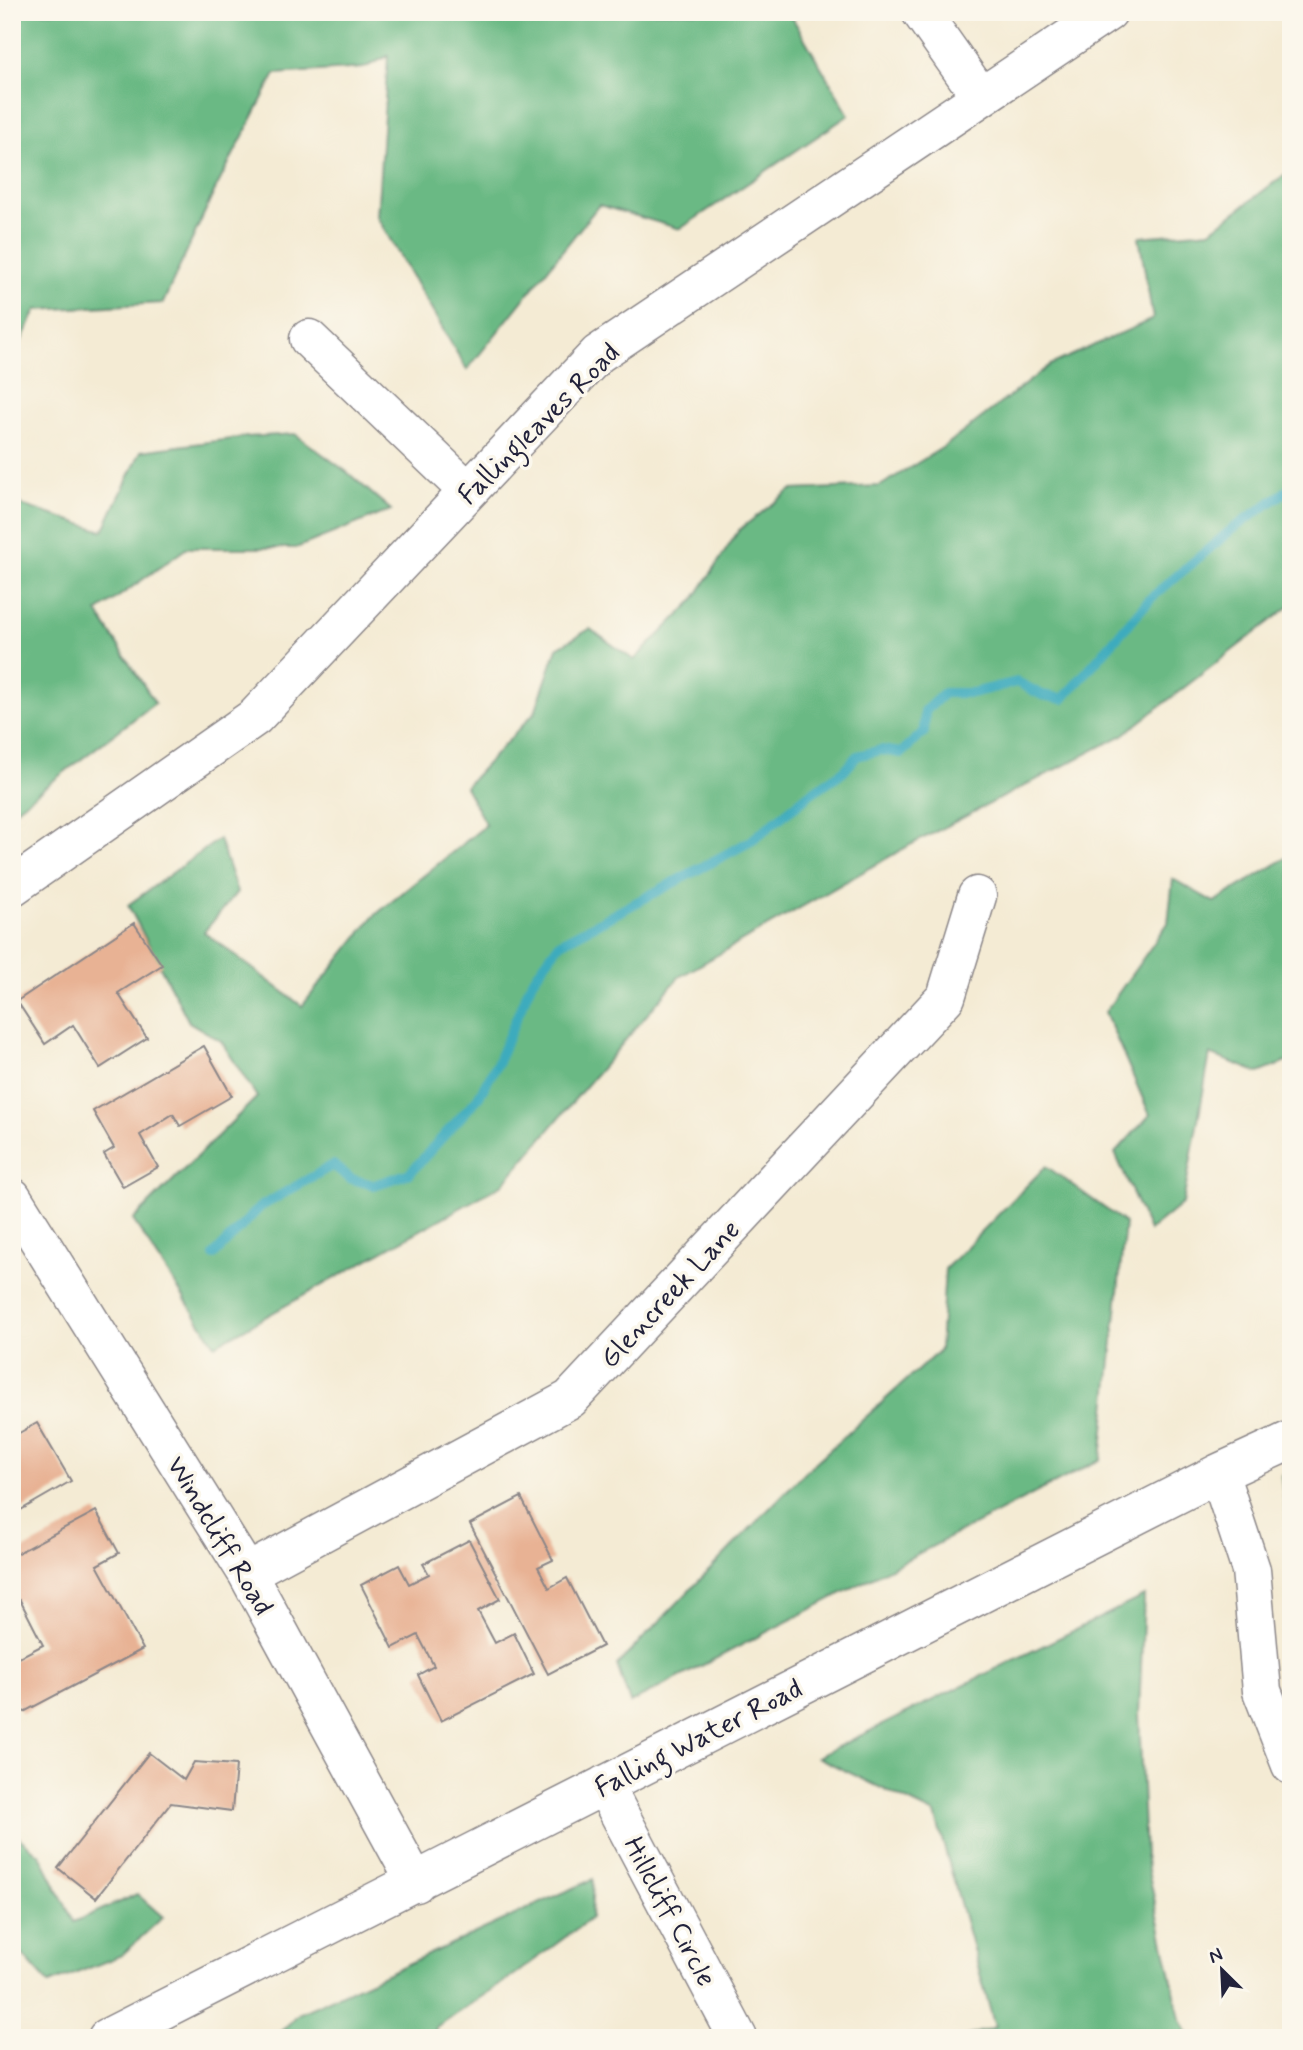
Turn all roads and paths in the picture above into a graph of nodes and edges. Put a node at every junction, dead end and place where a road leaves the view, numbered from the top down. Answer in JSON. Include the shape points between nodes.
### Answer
{"nodes":[{"id":1,"x":921,"y":12,"type":"edge"},
{"id":2,"x":1108,"y":12,"type":"edge"},
{"id":3,"x":981,"y":97,"type":"junction"},
{"id":4,"x":309,"y":339,"type":"dead end"},
{"id":5,"x":468,"y":491,"type":"junction"},
{"id":6,"x":12,"y":887,"type":"edge"},
{"id":7,"x":978,"y":896,"type":"dead end"},
{"id":8,"x":12,"y":1197,"type":"edge"},
{"id":9,"x":1291,"y":1440,"type":"edge"},
{"id":10,"x":1219,"y":1473,"type":"junction"},
{"id":11,"x":247,"y":1573,"type":"junction"},
{"id":12,"x":1291,"y":1765,"type":"edge"},
{"id":13,"x":604,"y":1785,"type":"junction"},
{"id":14,"x":416,"y":1883,"type":"junction"},
{"id":15,"x":107,"y":2038,"type":"edge"},
{"id":16,"x":738,"y":2038,"type":"edge"}],
"edges":[{"from":1,"to":3,"type":"street"},
{"from":2,"to":3,"type":"street","name":"Fallingleaves Road"},
{"from":3,"to":5,"type":"street","name":"Fallingleaves Road","via":[[598,354]]},
{"from":4,"to":5,"type":"street"},
{"from":5,"to":6,"type":"street","name":"Fallingleaves Road","via":[[255,717]]},
{"from":7,"to":11,"type":"street","name":"Glencreek Lane","via":[[946,998],[570,1399]]},
{"from":8,"to":11,"type":"street","name":"Windcliff Road"},
{"from":9,"to":10,"type":"street","name":"Falling Water Road"},
{"from":10,"to":12,"type":"street","via":[[1251,1570],[1262,1691]]},
{"from":10,"to":13,"type":"street","name":"Falling Water Road"},
{"from":11,"to":14,"type":"street","name":"Windcliff Road"},
{"from":13,"to":14,"type":"street","name":"Falling Water Road"},
{"from":13,"to":16,"type":"street","name":"Hillcliff Circle"},
{"from":14,"to":15,"type":"street","name":"Falling Water Road"}]}
